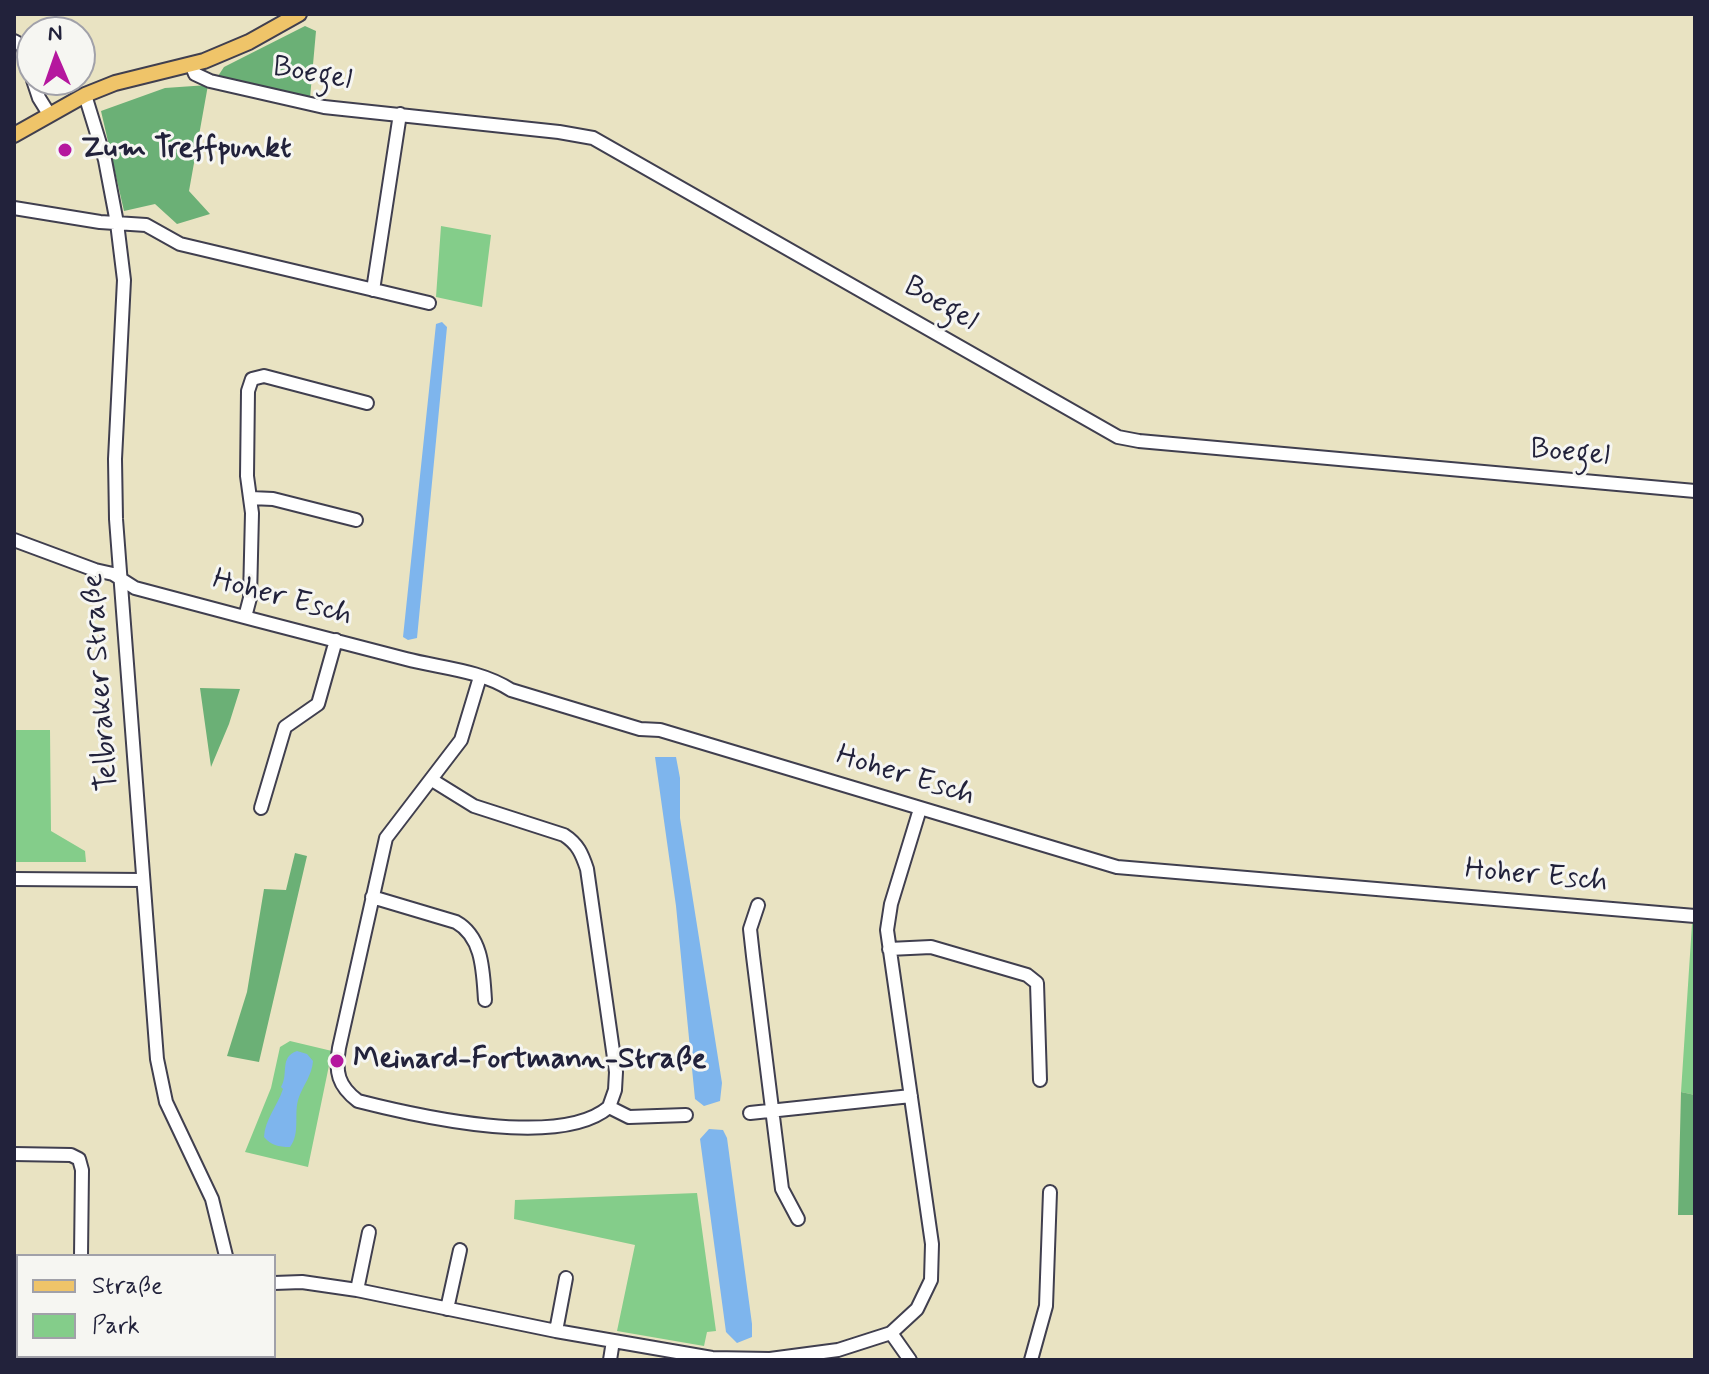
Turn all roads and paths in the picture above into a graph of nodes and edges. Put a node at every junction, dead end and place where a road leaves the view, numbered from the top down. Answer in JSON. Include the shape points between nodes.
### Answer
{"nodes":[{"id":1,"x":299,"y":14,"type":"edge"},
{"id":2,"x":191,"y":64,"type":"junction"},
{"id":3,"x":96,"y":91,"type":"edge"},
{"id":4,"x":38,"y":96,"type":"edge"},
{"id":5,"x":83,"y":96,"type":"edge"},
{"id":6,"x":85,"y":96,"type":"edge"},
{"id":7,"x":49,"y":114,"type":"junction"},
{"id":8,"x":400,"y":114,"type":"junction"},
{"id":9,"x":14,"y":135,"type":"edge"},
{"id":10,"x":14,"y":208,"type":"edge"},
{"id":11,"x":117,"y":223,"type":"junction"},
{"id":12,"x":373,"y":290,"type":"junction"},
{"id":13,"x":429,"y":303,"type":"dead end"},
{"id":14,"x":367,"y":403,"type":"dead end"},
{"id":15,"x":1695,"y":491,"type":"edge"},
{"id":16,"x":251,"y":498,"type":"junction"},
{"id":17,"x":356,"y":520,"type":"dead end"},
{"id":18,"x":14,"y":540,"type":"edge"},
{"id":19,"x":120,"y":581,"type":"junction"},
{"id":20,"x":245,"y":617,"type":"junction"},
{"id":21,"x":336,"y":640,"type":"junction"},
{"id":22,"x":480,"y":677,"type":"junction"},
{"id":23,"x":432,"y":780,"type":"junction"},
{"id":24,"x":261,"y":808,"type":"dead end"},
{"id":25,"x":920,"y":809,"type":"junction"},
{"id":26,"x":14,"y":879,"type":"edge"},
{"id":27,"x":143,"y":880,"type":"junction"},
{"id":28,"x":372,"y":897,"type":"junction"},
{"id":29,"x":758,"y":905,"type":"dead end"},
{"id":30,"x":1695,"y":916,"type":"edge"},
{"id":31,"x":889,"y":949,"type":"junction"},
{"id":32,"x":485,"y":1000,"type":"dead end"},
{"id":33,"x":1040,"y":1080,"type":"dead end"},
{"id":34,"x":911,"y":1096,"type":"junction"},
{"id":35,"x":609,"y":1107,"type":"junction"},
{"id":36,"x":772,"y":1112,"type":"junction"},
{"id":37,"x":750,"y":1113,"type":"dead end"},
{"id":38,"x":686,"y":1115,"type":"dead end"},
{"id":39,"x":14,"y":1154,"type":"edge"},
{"id":40,"x":1050,"y":1192,"type":"dead end"},
{"id":41,"x":798,"y":1219,"type":"dead end"},
{"id":42,"x":369,"y":1232,"type":"dead end"},
{"id":43,"x":460,"y":1250,"type":"dead end"},
{"id":44,"x":81,"y":1254,"type":"edge"},
{"id":45,"x":226,"y":1254,"type":"edge"},
{"id":46,"x":566,"y":1278,"type":"dead end"},
{"id":47,"x":276,"y":1283,"type":"edge"},
{"id":48,"x":357,"y":1290,"type":"junction"},
{"id":49,"x":447,"y":1309,"type":"junction"},
{"id":50,"x":556,"y":1331,"type":"junction"},
{"id":51,"x":891,"y":1333,"type":"junction"},
{"id":52,"x":613,"y":1341,"type":"junction"},
{"id":53,"x":610,"y":1360,"type":"edge"},
{"id":54,"x":910,"y":1360,"type":"edge"},
{"id":55,"x":1031,"y":1360,"type":"edge"}],
"edges":[{"from":1,"to":2,"type":"main road","via":[[249,42]]},
{"from":2,"to":3,"type":"main road"},
{"from":2,"to":8,"type":"street","name":"Boegel","via":[[195,74],[210,81],[309,105]]},
{"from":4,"to":7,"type":"street"},
{"from":5,"to":7,"type":"main road"},
{"from":6,"to":11,"type":"street","name":"Telbraker Straße","via":[[99,134]]},
{"from":7,"to":9,"type":"main road"},
{"from":8,"to":12,"type":"street"},
{"from":8,"to":15,"type":"street","name":"Boegel","via":[[576,134],[608,144],[1118,437]]},
{"from":10,"to":11,"type":"street"},
{"from":11,"to":12,"type":"street","via":[[146,225],[180,244]]},
{"from":11,"to":19,"type":"street","name":"Telbraker Straße","via":[[124,280],[115,459]]},
{"from":12,"to":13,"type":"street"},
{"from":14,"to":16,"type":"street","via":[[264,376],[252,379],[247,476]]},
{"from":16,"to":17,"type":"street"},
{"from":16,"to":20,"type":"street","via":[[250,598]]},
{"from":18,"to":19,"type":"street","name":"Hoher Esch","via":[[113,574]]},
{"from":19,"to":20,"type":"street","name":"Hoher Esch"},
{"from":19,"to":27,"type":"street","name":"Telbraker Straße"},
{"from":20,"to":21,"type":"street","name":"Hoher Esch"},
{"from":21,"to":22,"type":"street","name":"Hoher Esch"},
{"from":21,"to":24,"type":"street","via":[[318,704],[285,727]]},
{"from":22,"to":23,"type":"street","via":[[461,740]]},
{"from":22,"to":25,"type":"street","name":"Hoher Esch"},
{"from":23,"to":28,"type":"street","via":[[386,838]]},
{"from":23,"to":35,"type":"street","via":[[474,806],[564,835],[582,853],[616,1072]]},
{"from":25,"to":30,"type":"street","name":"Hoher Esch","via":[[1117,867]]},
{"from":25,"to":31,"type":"street","via":[[888,918]]},
{"from":26,"to":27,"type":"street"},
{"from":27,"to":45,"type":"street","name":"Telbraker Straße","via":[[160,1081],[212,1199]]},
{"from":28,"to":32,"type":"street","via":[[467,928],[478,948]]},
{"from":28,"to":35,"type":"street","via":[[337,1061],[338,1079],[346,1092],[370,1104],[506,1127],[574,1124]]},
{"from":29,"to":36,"type":"street","via":[[750,929]]},
{"from":31,"to":33,"type":"street","via":[[931,947],[1027,975],[1037,983]]},
{"from":31,"to":34,"type":"street"},
{"from":34,"to":36,"type":"street"},
{"from":34,"to":51,"type":"street","via":[[932,1244],[931,1280],[917,1309]]},
{"from":35,"to":38,"type":"street","via":[[629,1117]]},
{"from":36,"to":37,"type":"street"},
{"from":36,"to":41,"type":"street","via":[[782,1189]]},
{"from":39,"to":44,"type":"street","via":[[79,1159]]},
{"from":40,"to":55,"type":"street","via":[[1046,1306]]},
{"from":42,"to":48,"type":"street"},
{"from":43,"to":49,"type":"street"},
{"from":46,"to":50,"type":"street"},
{"from":47,"to":48,"type":"street"},
{"from":48,"to":49,"type":"street"},
{"from":49,"to":50,"type":"street"},
{"from":50,"to":52,"type":"street"},
{"from":51,"to":52,"type":"street","via":[[838,1350],[754,1360]]},
{"from":51,"to":54,"type":"street"},
{"from":52,"to":53,"type":"street"}]}
